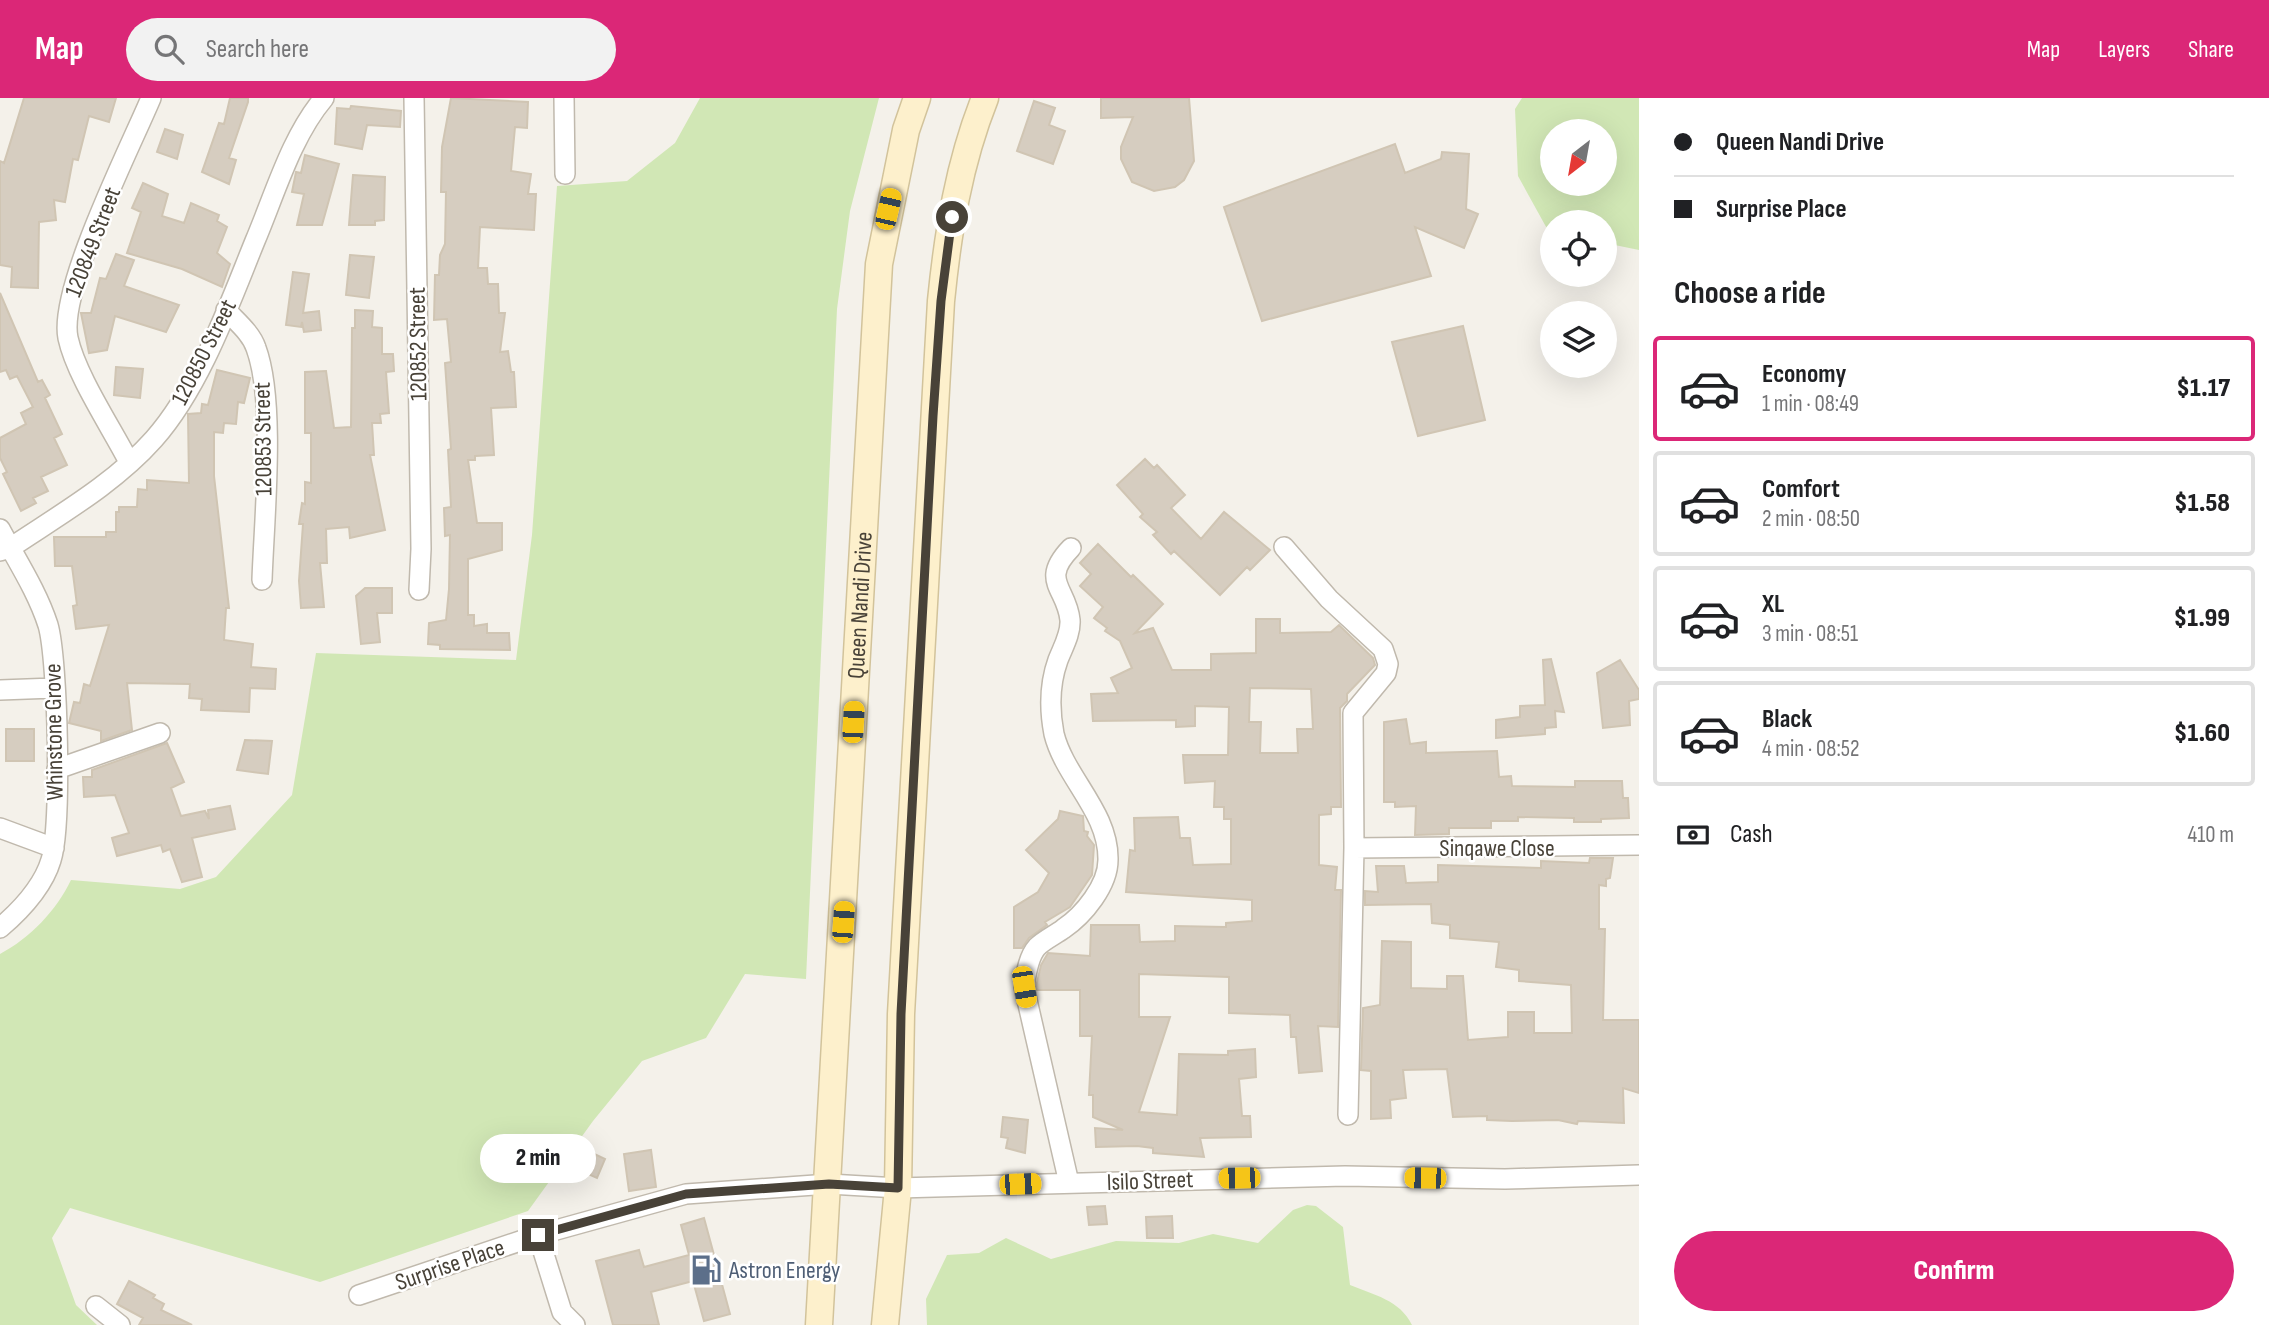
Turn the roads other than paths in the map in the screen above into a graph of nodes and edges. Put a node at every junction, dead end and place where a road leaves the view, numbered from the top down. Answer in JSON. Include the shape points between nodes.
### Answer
{"nodes":[{"id":1,"x":151,"y":98,"type":"edge"},
{"id":2,"x":324,"y":98,"type":"edge"},
{"id":3,"x":414,"y":98,"type":"edge"},
{"id":4,"x":564,"y":98,"type":"edge"},
{"id":5,"x":917,"y":98,"type":"edge"},
{"id":6,"x":985,"y":98,"type":"edge"},
{"id":7,"x":565,"y":174,"type":"dead end"},
{"id":8,"x":226,"y":310,"type":"junction"},
{"id":9,"x":129,"y":462,"type":"junction"},
{"id":10,"x":0,"y":529,"type":"edge"},
{"id":11,"x":1284,"y":547,"type":"dead end"},
{"id":12,"x":1071,"y":548,"type":"dead end"},
{"id":13,"x":5,"y":549,"type":"edge"},
{"id":14,"x":262,"y":580,"type":"dead end"},
{"id":15,"x":419,"y":590,"type":"dead end"},
{"id":16,"x":54,"y":688,"type":"junction"},
{"id":17,"x":0,"y":690,"type":"edge"},
{"id":18,"x":160,"y":733,"type":"dead end"},
{"id":19,"x":57,"y":769,"type":"junction"},
{"id":20,"x":0,"y":828,"type":"edge"},
{"id":21,"x":1639,"y":845,"type":"edge"},
{"id":22,"x":54,"y":848,"type":"junction"},
{"id":23,"x":1354,"y":848,"type":"junction"},
{"id":24,"x":0,"y":928,"type":"edge"},
{"id":25,"x":1348,"y":1115,"type":"dead end"},
{"id":26,"x":1639,"y":1175,"type":"edge"},
{"id":27,"x":1069,"y":1183,"type":"junction"},
{"id":28,"x":829,"y":1184,"type":"junction"},
{"id":29,"x":898,"y":1188,"type":"junction"},
{"id":30,"x":538,"y":1235,"type":"junction"},
{"id":31,"x":359,"y":1295,"type":"dead end"},
{"id":32,"x":96,"y":1306,"type":"dead end"},
{"id":33,"x":120,"y":1325,"type":"edge"},
{"id":34,"x":575,"y":1325,"type":"edge"},
{"id":35,"x":820,"y":1325,"type":"edge"},
{"id":36,"x":885,"y":1325,"type":"edge"}],
"edges":[{"from":1,"to":9,"type":"street","name":"120849 Street","via":[[73,282],[66,318],[71,349]]},
{"from":2,"to":8,"type":"street","name":"120850 Street","via":[[302,131]]},
{"from":3,"to":15,"type":"street","name":"120852 Street"},
{"from":4,"to":7,"type":"street"},
{"from":5,"to":28,"type":"main road","name":"Queen Nandi Drive","via":[[906,130],[879,264]]},
{"from":6,"to":29,"type":"main road","via":[[960,175],[947,238],[940,314],[901,1014]]},
{"from":8,"to":9,"type":"street","name":"120850 Street","via":[[179,404],[154,439]]},
{"from":8,"to":14,"type":"street","name":"120853 Street","via":[[255,345],[261,364],[266,461]]},
{"from":9,"to":13,"type":"street","name":"120850 Street","via":[[92,493]]},
{"from":10,"to":13,"type":"street","name":"Whinstone Grove"},
{"from":11,"to":23,"type":"street","via":[[1328,599],[1387,654],[1385,673],[1353,713]]},
{"from":12,"to":27,"type":"street","via":[[1062,558],[1055,580],[1070,623],[1051,684],[1050,705],[1061,753],[1102,829],[1108,861],[1100,888],[1085,908],[1036,948],[1024,987]]},
{"from":13,"to":16,"type":"street","name":"Whinstone Grove","via":[[40,604],[54,653]]},
{"from":16,"to":17,"type":"street"},
{"from":16,"to":19,"type":"street","name":"Whinstone Grove"},
{"from":18,"to":19,"type":"street"},
{"from":19,"to":22,"type":"street","name":"Whinstone Grove"},
{"from":20,"to":22,"type":"street"},
{"from":21,"to":23,"type":"street","name":"Sinqawe Close"},
{"from":22,"to":24,"type":"street","name":"Whinstone Grove","via":[[40,883]]},
{"from":23,"to":25,"type":"street"},
{"from":26,"to":27,"type":"street","name":"Isilo Street"},
{"from":27,"to":29,"type":"street","name":"Isilo Street"},
{"from":28,"to":29,"type":"street","name":"Isilo Street"},
{"from":28,"to":30,"type":"street","name":"Surprise Place","via":[[686,1194]]},
{"from":28,"to":35,"type":"main road","name":"Queen Nandi Drive"},
{"from":29,"to":36,"type":"main road"},
{"from":30,"to":31,"type":"street","name":"Surprise Place"},
{"from":30,"to":34,"type":"street","via":[[562,1312]]},
{"from":32,"to":33,"type":"street"}]}
